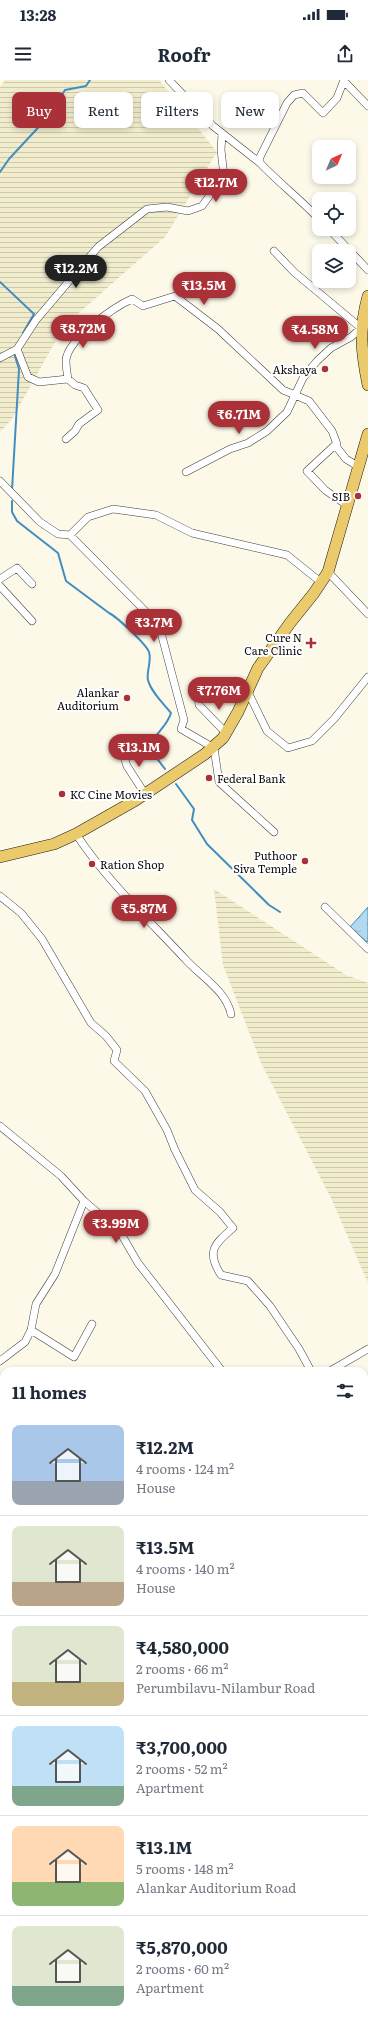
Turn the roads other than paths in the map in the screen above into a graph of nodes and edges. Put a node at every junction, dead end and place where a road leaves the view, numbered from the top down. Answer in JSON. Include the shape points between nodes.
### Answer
{"nodes":[{"id":1,"x":169,"y":80,"type":"edge"},
{"id":2,"x":344,"y":81,"type":"edge"},
{"id":3,"x":368,"y":106,"type":"edge"},
{"id":4,"x":222,"y":134,"type":"junction"},
{"id":5,"x":260,"y":163,"type":"junction"},
{"id":6,"x":312,"y":212,"type":"edge"},
{"id":7,"x":336,"y":236,"type":"edge"},
{"id":8,"x":274,"y":251,"type":"dead end"},
{"id":9,"x":368,"y":270,"type":"edge"},
{"id":10,"x":368,"y":296,"type":"edge"},
{"id":11,"x":361,"y":328,"type":"junction"},
{"id":12,"x":368,"y":344,"type":"edge"},
{"id":13,"x":17,"y":349,"type":"junction"},
{"id":14,"x":362,"y":355,"type":"junction"},
{"id":15,"x":0,"y":358,"type":"edge"},
{"id":16,"x":68,"y":378,"type":"junction"},
{"id":17,"x":368,"y":385,"type":"edge"},
{"id":18,"x":294,"y":396,"type":"junction"},
{"id":19,"x":368,"y":434,"type":"edge"},
{"id":20,"x":66,"y":439,"type":"dead end"},
{"id":21,"x":335,"y":445,"type":"junction"},
{"id":22,"x":359,"y":467,"type":"junction"},
{"id":23,"x":186,"y":472,"type":"dead end"},
{"id":24,"x":0,"y":481,"type":"edge"},
{"id":25,"x":348,"y":506,"type":"junction"},
{"id":26,"x":70,"y":535,"type":"junction"},
{"id":27,"x":328,"y":572,"type":"junction"},
{"id":28,"x":0,"y":579,"type":"edge"},
{"id":29,"x":322,"y":583,"type":"junction"},
{"id":30,"x":32,"y":584,"type":"dead end"},
{"id":31,"x":0,"y":586,"type":"edge"},
{"id":32,"x":368,"y":614,"type":"edge"},
{"id":33,"x":32,"y":621,"type":"dead end"},
{"id":34,"x":368,"y":677,"type":"edge"},
{"id":35,"x":247,"y":690,"type":"junction"},
{"id":36,"x":198,"y":695,"type":"dead end"},
{"id":37,"x":226,"y":733,"type":"junction"},
{"id":38,"x":129,"y":743,"type":"dead end"},
{"id":39,"x":214,"y":748,"type":"junction"},
{"id":40,"x":146,"y":794,"type":"junction"},
{"id":41,"x":274,"y":832,"type":"dead end"},
{"id":42,"x":76,"y":834,"type":"junction"},
{"id":43,"x":0,"y":857,"type":"edge"},
{"id":44,"x":0,"y":896,"type":"edge"},
{"id":45,"x":325,"y":907,"type":"dead end"},
{"id":46,"x":368,"y":949,"type":"edge"},
{"id":47,"x":231,"y":1014,"type":"dead end"},
{"id":48,"x":0,"y":1126,"type":"edge"},
{"id":49,"x":84,"y":1201,"type":"junction"},
{"id":50,"x":92,"y":1324,"type":"dead end"},
{"id":51,"x":31,"y":1330,"type":"junction"},
{"id":52,"x":368,"y":1349,"type":"edge"},
{"id":53,"x":0,"y":1361,"type":"edge"},
{"id":54,"x":219,"y":1367,"type":"edge"},
{"id":55,"x":308,"y":1367,"type":"edge"},
{"id":56,"x":337,"y":1367,"type":"edge"}],
"edges":[{"from":1,"to":4,"type":"street"},
{"from":2,"to":3,"type":"street"},
{"from":2,"to":5,"type":"street","via":[[337,98],[323,113],[303,93],[294,95],[279,116],[262,152]]},
{"from":4,"to":5,"type":"street"},
{"from":4,"to":13,"type":"street","via":[[224,176],[202,206],[188,210],[167,207],[147,209],[133,219],[98,247],[36,320]]},
{"from":5,"to":6,"type":"street"},
{"from":7,"to":9,"type":"street"},
{"from":8,"to":11,"type":"street","via":[[294,272]]},
{"from":10,"to":11,"type":"main road"},
{"from":11,"to":14,"type":"main road"},
{"from":11,"to":18,"type":"street","via":[[331,348],[303,378]]},
{"from":12,"to":14,"type":"main road"},
{"from":13,"to":15,"type":"street"},
{"from":13,"to":16,"type":"street","via":[[28,377],[39,382]]},
{"from":14,"to":17,"type":"main road"},
{"from":16,"to":18,"type":"street","via":[[66,358],[80,336],[99,320],[132,300],[144,306],[176,296],[214,325],[283,390]]},
{"from":16,"to":20,"type":"street","via":[[75,385],[84,388],[98,410],[79,424]]},
{"from":18,"to":21,"type":"street","via":[[309,401],[332,431],[337,444]]},
{"from":18,"to":23,"type":"street","via":[[287,412],[267,432]]},
{"from":19,"to":22,"type":"main road"},
{"from":21,"to":22,"type":"street","via":[[346,459]]},
{"from":21,"to":25,"type":"street","via":[[307,471],[325,490]]},
{"from":22,"to":25,"type":"main road"},
{"from":24,"to":26,"type":"street","via":[[40,522],[58,534]]},
{"from":25,"to":27,"type":"main road"},
{"from":26,"to":29,"type":"street","via":[[88,517],[113,509],[156,516],[192,533],[287,555]]},
{"from":26,"to":39,"type":"street","via":[[159,625],[184,720],[181,729]]},
{"from":27,"to":29,"type":"main road"},
{"from":27,"to":32,"type":"street"},
{"from":28,"to":30,"type":"street","via":[[17,568]]},
{"from":29,"to":35,"type":"main road","via":[[265,657]]},
{"from":31,"to":33,"type":"street"},
{"from":34,"to":35,"type":"street","via":[[334,719],[312,741],[288,748],[267,731]]},
{"from":35,"to":37,"type":"main road"},
{"from":36,"to":37,"type":"street","via":[[201,707]]},
{"from":37,"to":39,"type":"main road"},
{"from":38,"to":40,"type":"street","via":[[125,760],[127,766]]},
{"from":39,"to":40,"type":"main road"},
{"from":39,"to":41,"type":"street","via":[[219,782]]},
{"from":40,"to":42,"type":"main road"},
{"from":42,"to":43,"type":"main road","via":[[54,844]]},
{"from":42,"to":47,"type":"street","via":[[91,858],[193,968],[214,985],[230,1008]]},
{"from":44,"to":55,"type":"street","via":[[21,913],[42,939],[91,1023],[117,1050],[114,1061],[145,1091],[167,1130],[195,1190],[220,1212],[233,1228],[220,1239],[214,1249],[213,1262],[221,1275],[248,1281],[270,1306]]},
{"from":45,"to":46,"type":"street"},
{"from":48,"to":49,"type":"street","via":[[61,1176]]},
{"from":49,"to":51,"type":"street","via":[[55,1274],[36,1304]]},
{"from":49,"to":54,"type":"street","via":[[120,1232],[138,1263]]},
{"from":50,"to":51,"type":"street","via":[[74,1357]]},
{"from":51,"to":53,"type":"street","via":[[25,1342]]},
{"from":52,"to":56,"type":"street"}]}
